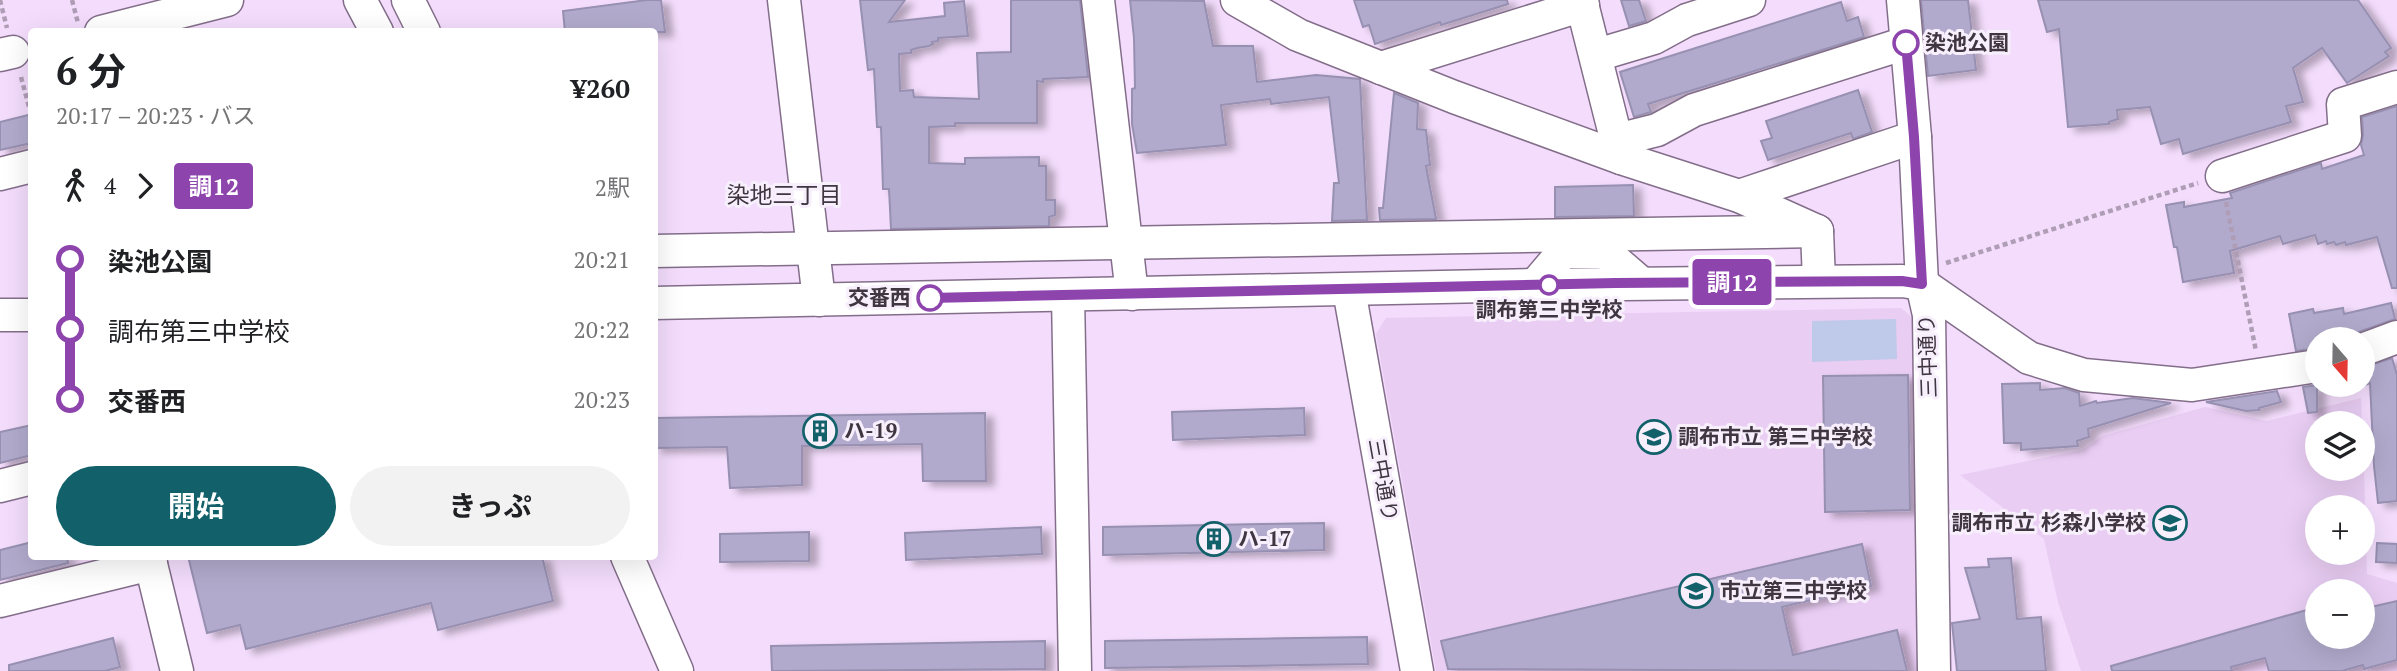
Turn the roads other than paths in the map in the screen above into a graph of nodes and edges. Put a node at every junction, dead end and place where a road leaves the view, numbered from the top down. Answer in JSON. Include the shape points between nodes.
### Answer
{"nodes":[{"id":1,"x":227,"y":0,"type":"edge"},
{"id":2,"x":408,"y":0,"type":"edge"},
{"id":3,"x":784,"y":0,"type":"edge"},
{"id":4,"x":1098,"y":0,"type":"edge"},
{"id":5,"x":1237,"y":0,"type":"edge"},
{"id":6,"x":1749,"y":0,"type":"edge"},
{"id":7,"x":1902,"y":0,"type":"edge"},
{"id":8,"x":1582,"y":2,"type":"edge"},
{"id":9,"x":117,"y":28,"type":"edge"},
{"id":10,"x":422,"y":28,"type":"edge"},
{"id":11,"x":1906,"y":43,"type":"junction"},
{"id":12,"x":1597,"y":55,"type":"junction"},
{"id":13,"x":1381,"y":68,"type":"junction"},
{"id":14,"x":2397,"y":87,"type":"edge"},
{"id":15,"x":1914,"y":137,"type":"junction"},
{"id":16,"x":1619,"y":149,"type":"junction"},
{"id":17,"x":28,"y":167,"type":"edge"},
{"id":18,"x":0,"y":174,"type":"edge"},
{"id":19,"x":2222,"y":176,"type":"road end"},
{"id":20,"x":1738,"y":196,"type":"junction"},
{"id":21,"x":1817,"y":231,"type":"junction"},
{"id":22,"x":1126,"y":242,"type":"junction"},
{"id":23,"x":814,"y":247,"type":"junction"},
{"id":24,"x":658,"y":251,"type":"edge"},
{"id":25,"x":1922,"y":278,"type":"junction"},
{"id":26,"x":1819,"y":281,"type":"junction"},
{"id":27,"x":1349,"y":290,"type":"junction"},
{"id":28,"x":1132,"y":294,"type":"junction"},
{"id":29,"x":1068,"y":295,"type":"junction"},
{"id":30,"x":819,"y":300,"type":"junction"},
{"id":31,"x":658,"y":303,"type":"edge"},
{"id":32,"x":0,"y":315,"type":"edge"},
{"id":33,"x":28,"y":315,"type":"edge"},
{"id":34,"x":2397,"y":338,"type":"edge"},
{"id":35,"x":2375,"y":346,"type":"edge"},
{"id":36,"x":2305,"y":368,"type":"edge"},
{"id":37,"x":28,"y":479,"type":"edge"},
{"id":38,"x":0,"y":486,"type":"edge"},
{"id":39,"x":150,"y":560,"type":"edge"},
{"id":40,"x":629,"y":560,"type":"edge"},
{"id":41,"x":0,"y":601,"type":"edge"},
{"id":42,"x":177,"y":671,"type":"edge"},
{"id":43,"x":677,"y":671,"type":"edge"},
{"id":44,"x":1075,"y":671,"type":"edge"},
{"id":45,"x":1417,"y":671,"type":"edge"},
{"id":46,"x":1934,"y":671,"type":"edge"}],
"edges":[{"from":1,"to":9,"type":"street"},
{"from":2,"to":10,"type":"street"},
{"from":3,"to":23,"type":"street"},
{"from":4,"to":22,"type":"street"},
{"from":5,"to":13,"type":"street","via":[[1298,35]]},
{"from":6,"to":12,"type":"street"},
{"from":7,"to":11,"type":"street","name":"三中通り"},
{"from":8,"to":12,"type":"street"},
{"from":8,"to":13,"type":"street"},
{"from":11,"to":15,"type":"street","name":"三中通り"},
{"from":11,"to":16,"type":"street","via":[[1694,110]]},
{"from":12,"to":16,"type":"street"},
{"from":13,"to":16,"type":"street","via":[[1454,97]]},
{"from":14,"to":19,"type":"street","via":[[2343,104],[2344,136]]},
{"from":15,"to":20,"type":"street"},
{"from":15,"to":25,"type":"street","name":"三中通り"},
{"from":16,"to":20,"type":"street"},
{"from":17,"to":18,"type":"street"},
{"from":20,"to":21,"type":"street"},
{"from":21,"to":22,"type":"street"},
{"from":21,"to":26,"type":"street"},
{"from":22,"to":23,"type":"street"},
{"from":22,"to":28,"type":"street"},
{"from":23,"to":24,"type":"street"},
{"from":23,"to":30,"type":"street"},
{"from":25,"to":26,"type":"street"},
{"from":25,"to":36,"type":"street","via":[[2029,358],[2084,376],[2192,385]]},
{"from":25,"to":46,"type":"street","name":"三中通り","via":[[1929,315]]},
{"from":26,"to":27,"type":"street"},
{"from":27,"to":28,"type":"street"},
{"from":27,"to":45,"type":"street","name":"三中通り"},
{"from":28,"to":29,"type":"street"},
{"from":29,"to":30,"type":"street"},
{"from":29,"to":44,"type":"street"},
{"from":30,"to":31,"type":"street"},
{"from":32,"to":33,"type":"street"},
{"from":34,"to":35,"type":"street"},
{"from":37,"to":38,"type":"street"},
{"from":39,"to":41,"type":"street"},
{"from":39,"to":42,"type":"street"},
{"from":40,"to":43,"type":"street"}]}
